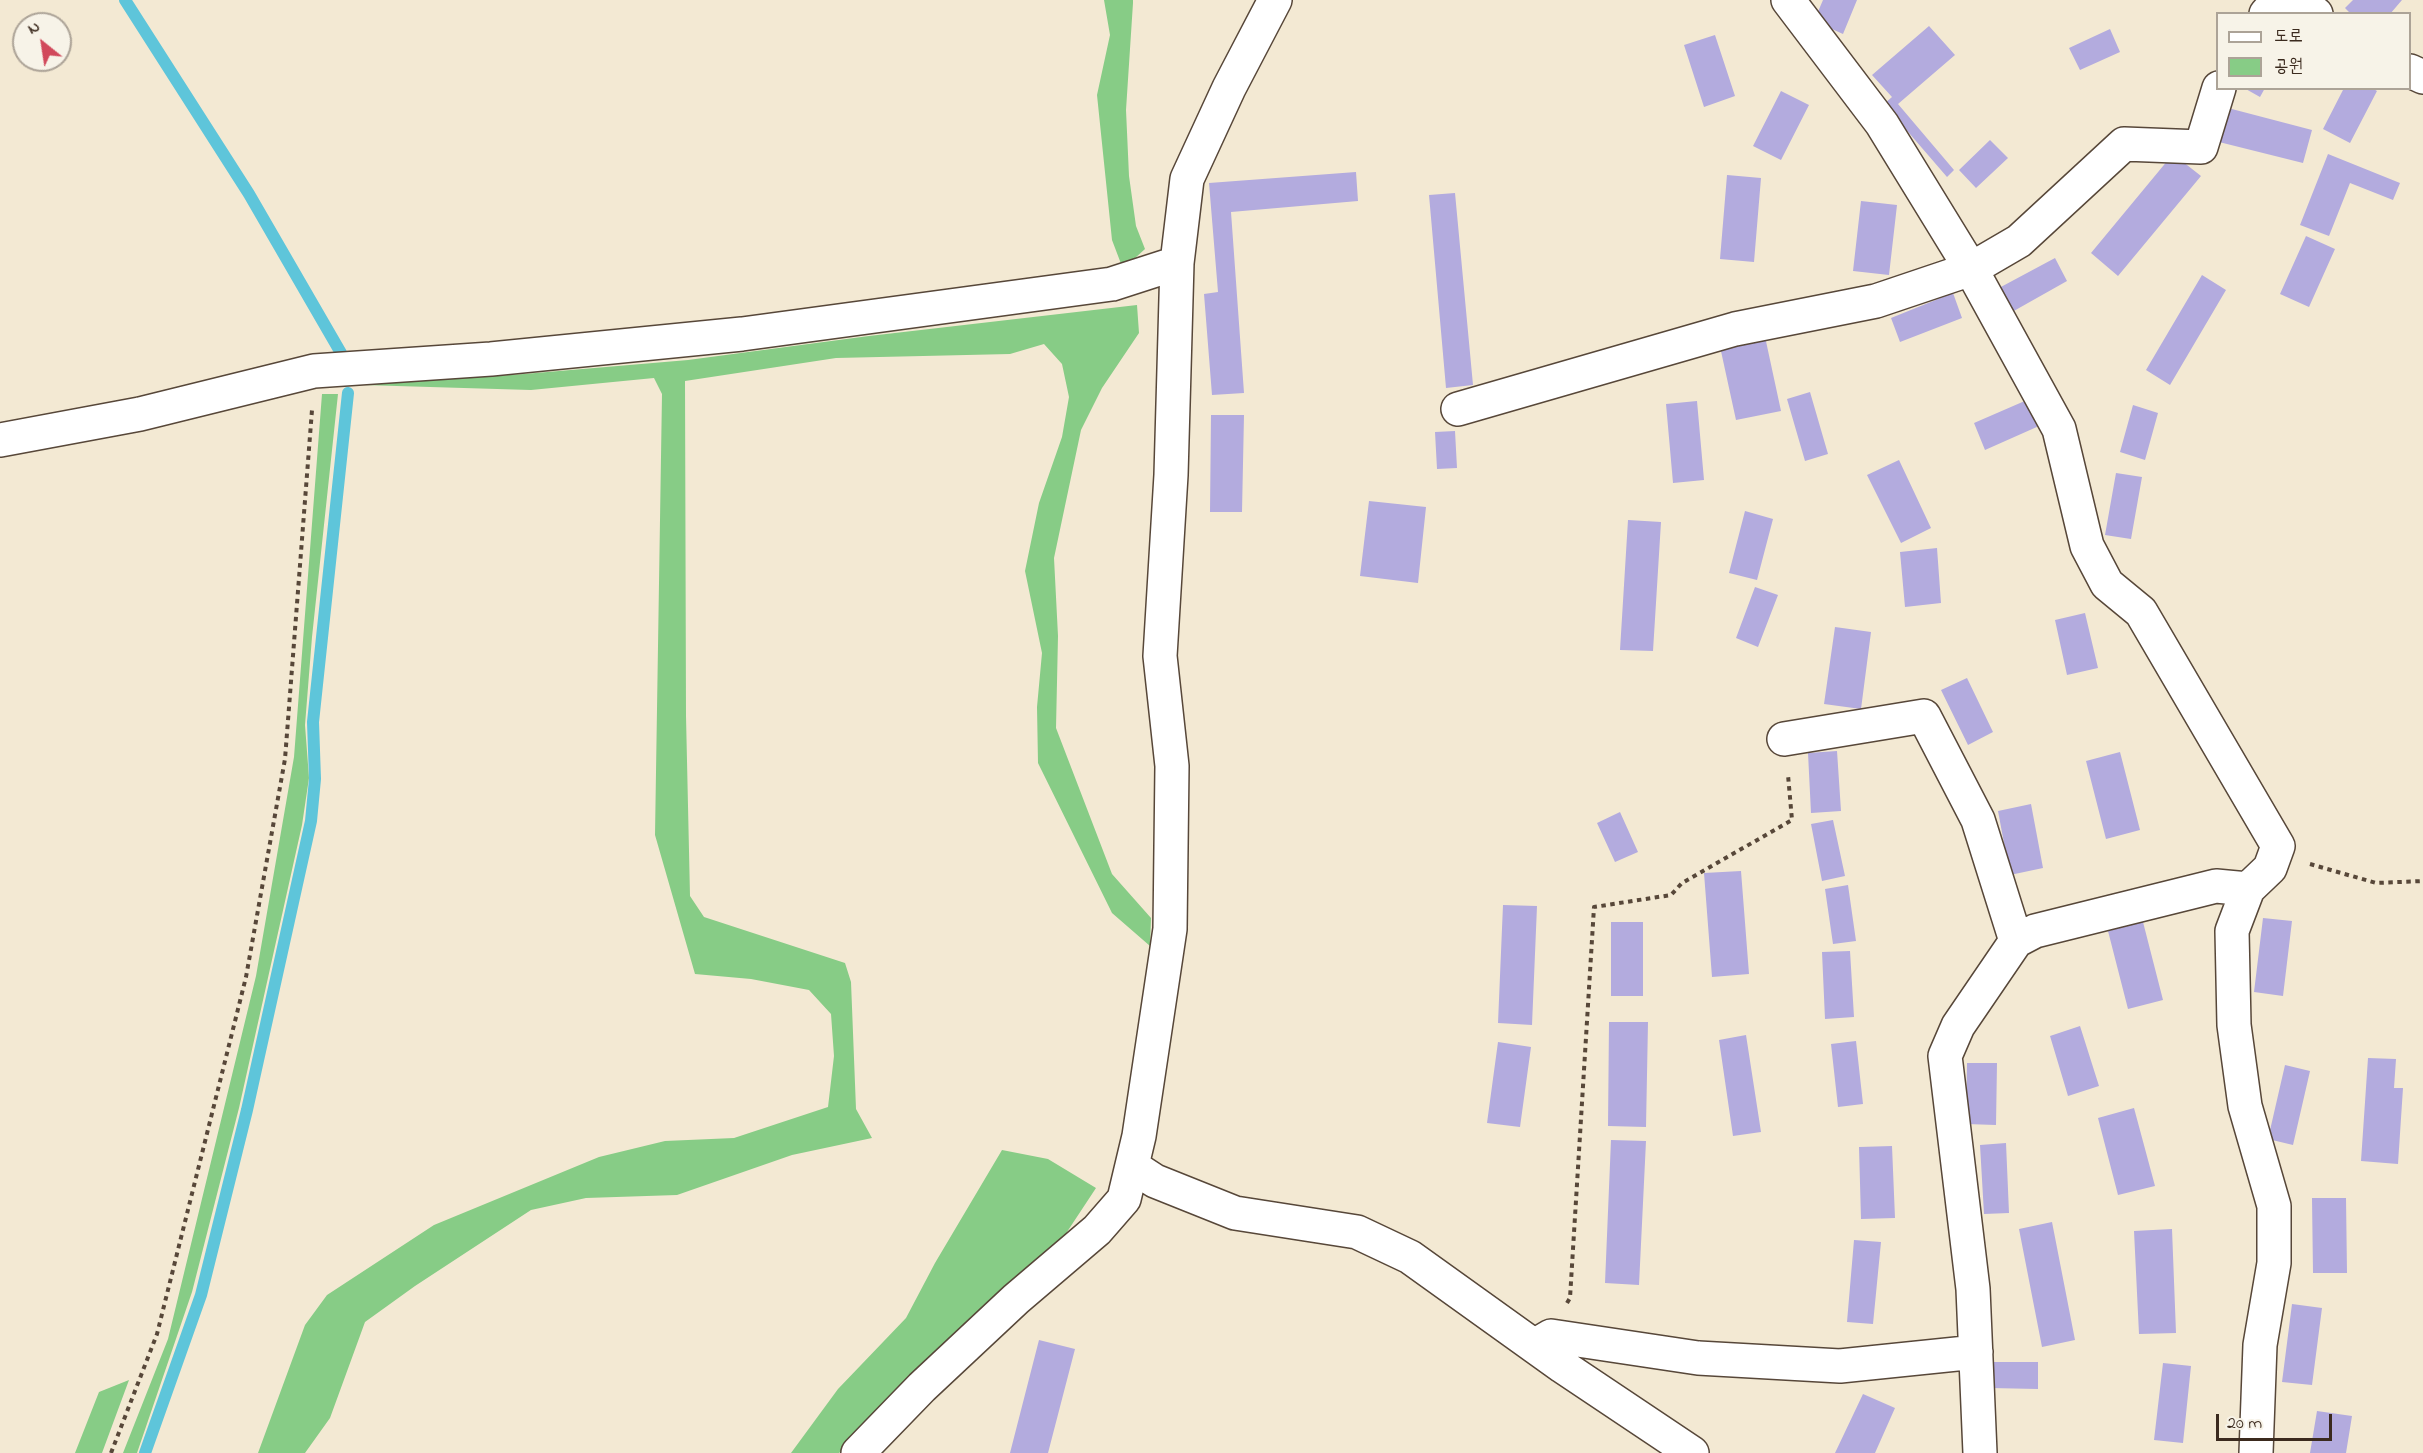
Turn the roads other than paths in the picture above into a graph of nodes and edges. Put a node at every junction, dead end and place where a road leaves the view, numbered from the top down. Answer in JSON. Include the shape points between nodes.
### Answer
{"nodes":[{"id":1,"x":1275,"y":0,"type":"edge"},
{"id":2,"x":1788,"y":0,"type":"edge"},
{"id":3,"x":2278,"y":0,"type":"edge"},
{"id":4,"x":2297,"y":0,"type":"edge"},
{"id":5,"x":2268,"y":12,"type":"edge"},
{"id":6,"x":2313,"y":12,"type":"edge"},
{"id":7,"x":2218,"y":90,"type":"edge"},
{"id":8,"x":1177,"y":263,"type":"junction"},
{"id":9,"x":1971,"y":269,"type":"junction"},
{"id":10,"x":1458,"y":410,"type":"dead end"},
{"id":11,"x":0,"y":440,"type":"edge"},
{"id":12,"x":1784,"y":739,"type":"road end"},
{"id":13,"x":2259,"y":879,"type":"junction"},
{"id":14,"x":2016,"y":941,"type":"junction"},
{"id":15,"x":1132,"y":1166,"type":"junction"},
{"id":16,"x":1542,"y":1341,"type":"junction"},
{"id":17,"x":1976,"y":1352,"type":"junction"},
{"id":18,"x":858,"y":1453,"type":"edge"},
{"id":19,"x":1692,"y":1453,"type":"edge"},
{"id":20,"x":1980,"y":1453,"type":"edge"},
{"id":21,"x":2256,"y":1453,"type":"edge"}],
"edges":[{"from":1,"to":8,"type":"street","via":[[1188,179]]},
{"from":2,"to":9,"type":"street","via":[[1882,124]]},
{"from":3,"to":5,"type":"street"},
{"from":4,"to":6,"type":"street"},
{"from":7,"to":9,"type":"street","via":[[2201,147],[2124,144],[2019,241]]},
{"from":8,"to":11,"type":"street","via":[[1112,284],[742,334],[491,359],[315,371],[140,414]]},
{"from":8,"to":15,"type":"street","via":[[1171,475],[1160,656],[1172,766],[1170,929]]},
{"from":9,"to":10,"type":"street","via":[[1876,301],[1735,329]]},
{"from":9,"to":13,"type":"street","via":[[2059,429],[2087,546],[2107,584],[2140,612],[2278,846]]},
{"from":12,"to":14,"type":"street","via":[[1924,716],[1978,820]]},
{"from":13,"to":14,"type":"street","via":[[2035,931]]},
{"from":13,"to":21,"type":"street","via":[[2232,931],[2234,1025],[2245,1106],[2274,1206],[2274,1263],[2260,1345]]},
{"from":14,"to":17,"type":"street","via":[[1958,1026],[1945,1056],[1973,1289]]},
{"from":15,"to":16,"type":"street","via":[[1155,1181],[1235,1213],[1356,1232],[1410,1257]]},
{"from":15,"to":18,"type":"street","via":[[1124,1199],[1097,1230],[922,1387]]},
{"from":16,"to":17,"type":"street","via":[[1698,1358],[1839,1366]]},
{"from":16,"to":19,"type":"street"},
{"from":17,"to":20,"type":"street"}]}
